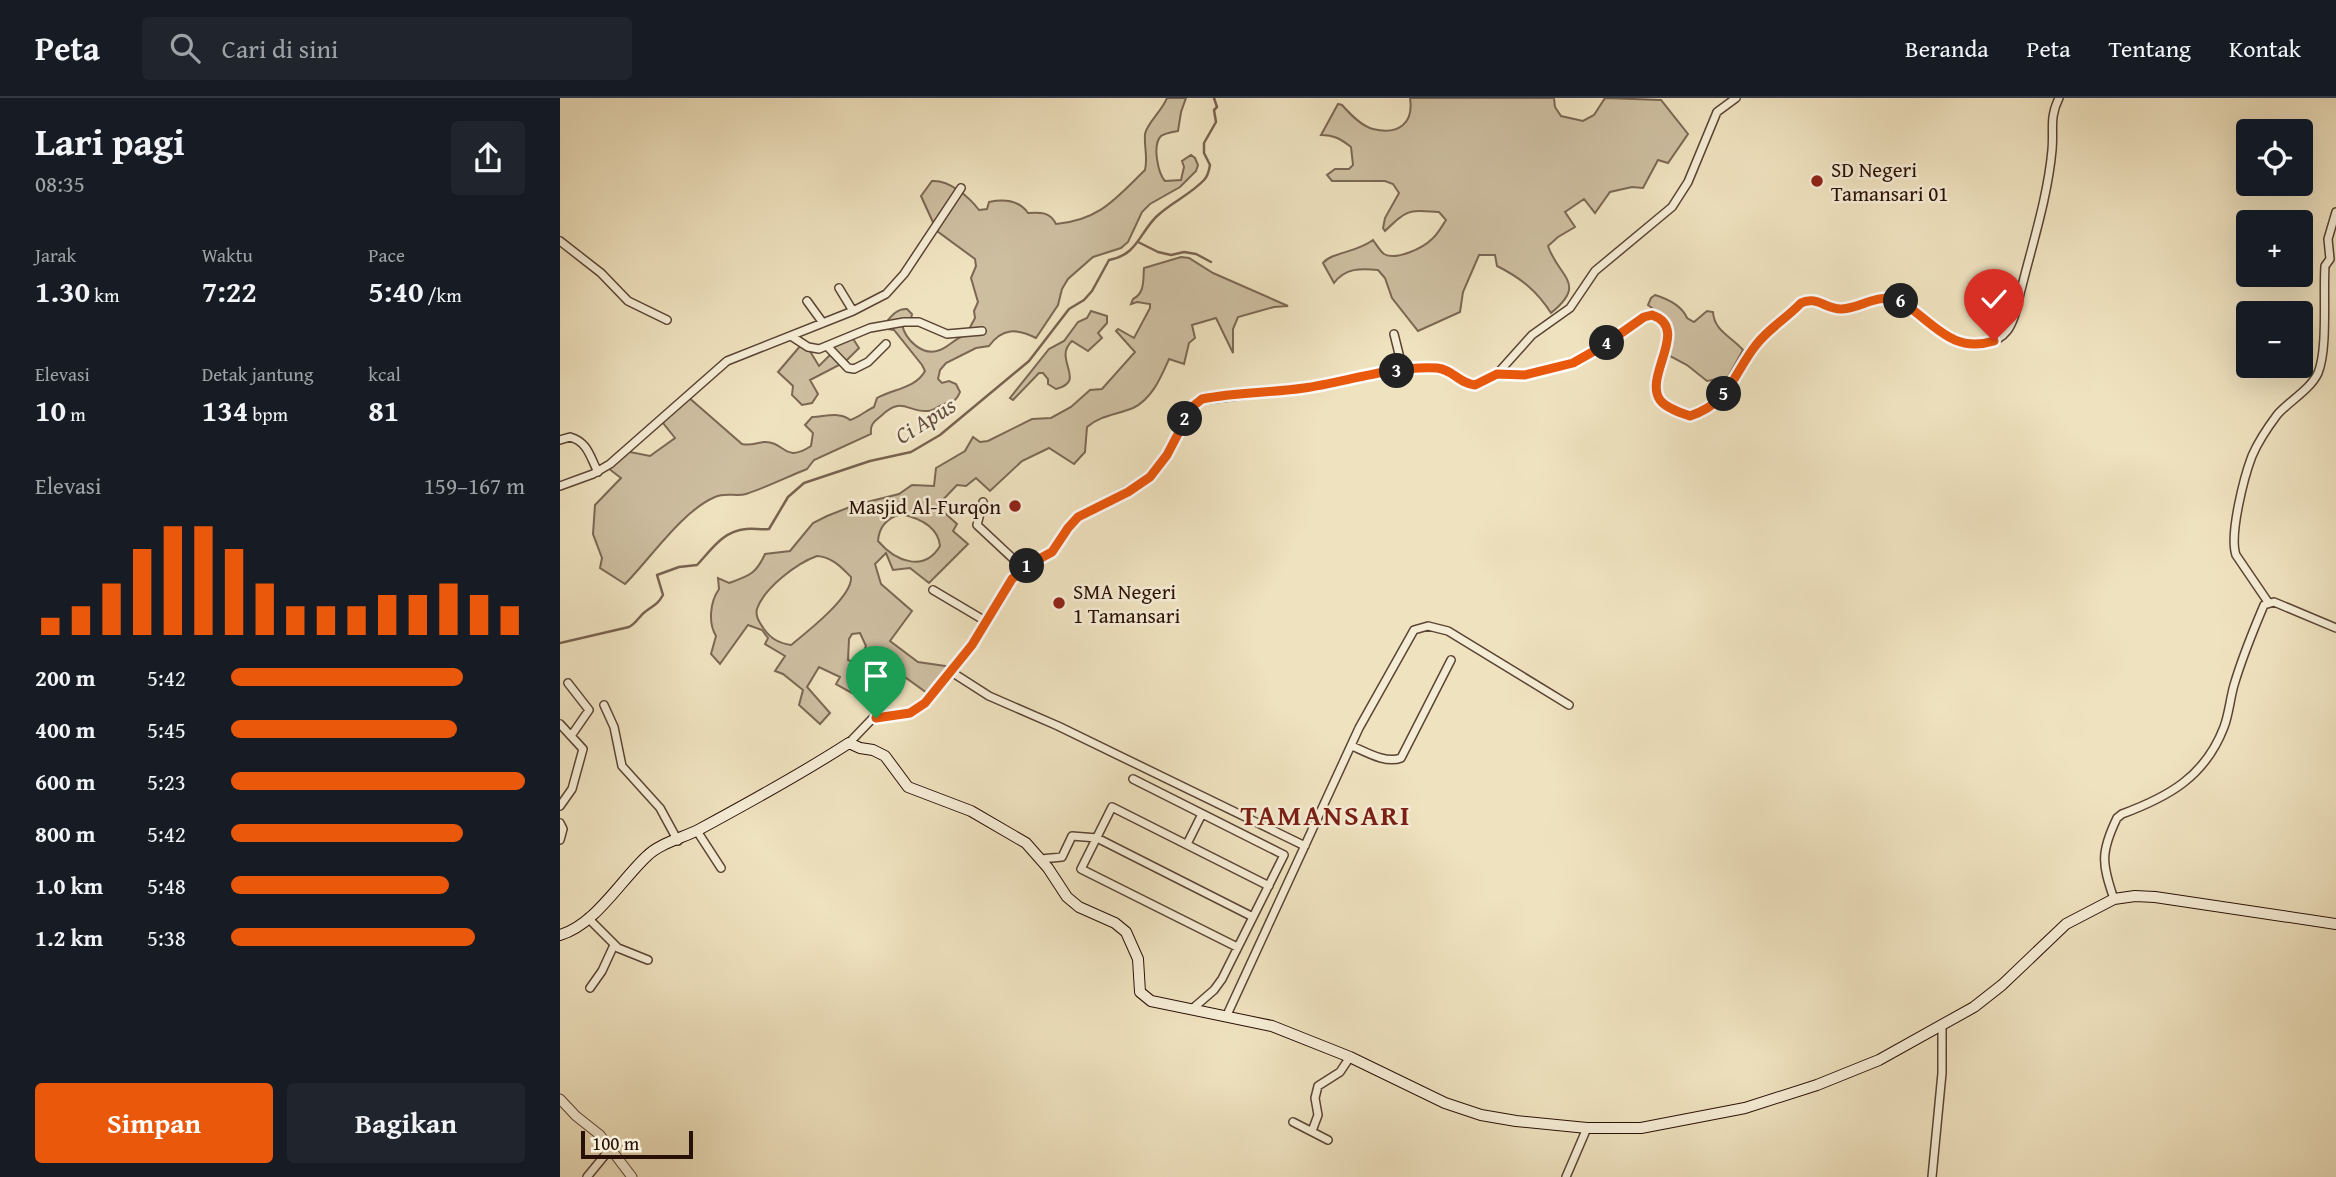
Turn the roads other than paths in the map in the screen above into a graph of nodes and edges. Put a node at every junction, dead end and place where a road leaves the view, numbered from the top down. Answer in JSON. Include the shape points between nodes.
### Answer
{"nodes":[{"id":1,"x":1736,"y":98,"type":"edge"},
{"id":2,"x":2059,"y":98,"type":"edge"},
{"id":3,"x":961,"y":188,"type":"dead end"},
{"id":4,"x":2336,"y":212,"type":"edge"},
{"id":5,"x":560,"y":241,"type":"edge"},
{"id":6,"x":2333,"y":258,"type":"edge"},
{"id":7,"x":839,"y":288,"type":"dead end"},
{"id":8,"x":807,"y":301,"type":"dead end"},
{"id":9,"x":853,"y":311,"type":"junction"},
{"id":10,"x":667,"y":320,"type":"dead end"},
{"id":11,"x":823,"y":323,"type":"junction"},
{"id":12,"x":982,"y":331,"type":"dead end"},
{"id":13,"x":1394,"y":334,"type":"dead end"},
{"id":14,"x":791,"y":336,"type":"junction"},
{"id":15,"x":886,"y":344,"type":"dead end"},
{"id":16,"x":827,"y":346,"type":"junction"},
{"id":17,"x":1402,"y":370,"type":"junction"},
{"id":18,"x":1497,"y":374,"type":"junction"},
{"id":19,"x":560,"y":440,"type":"edge"},
{"id":20,"x":598,"y":472,"type":"junction"},
{"id":21,"x":560,"y":486,"type":"edge"},
{"id":22,"x":983,"y":502,"type":"dead end"},
{"id":23,"x":1023,"y":568,"type":"junction"},
{"id":24,"x":933,"y":590,"type":"dead end"},
{"id":25,"x":2268,"y":602,"type":"junction"},
{"id":26,"x":987,"y":622,"type":"junction"},
{"id":27,"x":2336,"y":628,"type":"edge"},
{"id":28,"x":1451,"y":660,"type":"dead end"},
{"id":29,"x":950,"y":671,"type":"junction"},
{"id":30,"x":568,"y":683,"type":"dead end"},
{"id":31,"x":604,"y":705,"type":"dead end"},
{"id":32,"x":1570,"y":705,"type":"dead end"},
{"id":33,"x":560,"y":724,"type":"edge"},
{"id":34,"x":570,"y":736,"type":"junction"},
{"id":35,"x":849,"y":743,"type":"junction"},
{"id":36,"x":1352,"y":746,"type":"junction"},
{"id":37,"x":1133,"y":779,"type":"dead end"},
{"id":38,"x":560,"y":806,"type":"edge"},
{"id":39,"x":1202,"y":814,"type":"junction"},
{"id":40,"x":560,"y":823,"type":"edge"},
{"id":41,"x":697,"y":831,"type":"junction"},
{"id":42,"x":1097,"y":838,"type":"junction"},
{"id":43,"x":560,"y":839,"type":"edge"},
{"id":44,"x":678,"y":841,"type":"junction"},
{"id":45,"x":1187,"y":844,"type":"junction"},
{"id":46,"x":1305,"y":846,"type":"junction"},
{"id":47,"x":1041,"y":859,"type":"junction"},
{"id":48,"x":721,"y":868,"type":"dead end"},
{"id":49,"x":1269,"y":886,"type":"junction"},
{"id":50,"x":2114,"y":899,"type":"junction"},
{"id":51,"x":1253,"y":917,"type":"junction"},
{"id":52,"x":587,"y":918,"type":"junction"},
{"id":53,"x":2336,"y":924,"type":"edge"},
{"id":54,"x":560,"y":935,"type":"edge"},
{"id":55,"x":614,"y":945,"type":"junction"},
{"id":56,"x":1237,"y":947,"type":"junction"},
{"id":57,"x":648,"y":960,"type":"dead end"},
{"id":58,"x":590,"y":988,"type":"dead end"},
{"id":59,"x":1191,"y":1010,"type":"junction"},
{"id":60,"x":1226,"y":1017,"type":"junction"},
{"id":61,"x":1942,"y":1025,"type":"junction"},
{"id":62,"x":1350,"y":1057,"type":"junction"},
{"id":63,"x":560,"y":1098,"type":"edge"},
{"id":64,"x":1293,"y":1122,"type":"dead end"},
{"id":65,"x":1587,"y":1128,"type":"junction"},
{"id":66,"x":1312,"y":1131,"type":"junction"},
{"id":67,"x":1328,"y":1140,"type":"dead end"},
{"id":68,"x":610,"y":1149,"type":"junction"},
{"id":69,"x":587,"y":1177,"type":"edge"},
{"id":70,"x":632,"y":1177,"type":"edge"},
{"id":71,"x":1566,"y":1177,"type":"edge"},
{"id":72,"x":1932,"y":1177,"type":"edge"}],
"edges":[{"from":1,"to":18,"type":"street","via":[[1718,105],[1688,182],[1672,206],[1595,271],[1570,307],[1532,335]]},
{"from":2,"to":18,"type":"street","via":[[2051,116],[2052,151],[2033,240],[2011,324],[2001,338],[1978,345],[1960,342],[1894,299],[1841,309],[1804,301],[1756,345],[1721,397],[1690,416],[1660,400],[1657,385],[1668,336],[1663,322],[1652,315],[1573,363],[1525,375]]},
{"from":3,"to":9,"type":"street","via":[[899,282]]},
{"from":4,"to":6,"type":"street","via":[[2328,239]]},
{"from":5,"to":10,"type":"street","via":[[628,301]]},
{"from":6,"to":25,"type":"street","via":[[2325,267],[2318,372],[2261,440],[2252,457],[2235,526],[2236,555]]},
{"from":7,"to":9,"type":"street"},
{"from":8,"to":11,"type":"street"},
{"from":9,"to":11,"type":"street"},
{"from":11,"to":14,"type":"street"},
{"from":12,"to":16,"type":"street","via":[[947,334],[919,322],[904,322],[870,328]]},
{"from":13,"to":17,"type":"street"},
{"from":14,"to":16,"type":"street","via":[[811,348]]},
{"from":14,"to":20,"type":"street","via":[[727,361]]},
{"from":15,"to":16,"type":"street","via":[[854,369]]},
{"from":17,"to":18,"type":"street","via":[[1438,368],[1475,385]]},
{"from":17,"to":23,"type":"street","via":[[1197,401],[1150,477],[1078,517],[1052,552]]},
{"from":19,"to":20,"type":"street","via":[[580,441]]},
{"from":20,"to":21,"type":"street"},
{"from":22,"to":23,"type":"street","via":[[977,526]]},
{"from":23,"to":26,"type":"street"},
{"from":24,"to":26,"type":"street"},
{"from":25,"to":27,"type":"street"},
{"from":25,"to":50,"type":"street","via":[[2243,660],[2223,728],[2206,759],[2175,790],[2117,818],[2103,860]]},
{"from":26,"to":29,"type":"street"},
{"from":28,"to":36,"type":"street","via":[[1401,758],[1385,758]]},
{"from":29,"to":35,"type":"street","via":[[916,710],[872,719]]},
{"from":29,"to":46,"type":"street","via":[[989,696]]},
{"from":30,"to":34,"type":"street","via":[[589,710]]},
{"from":31,"to":44,"type":"street","via":[[622,766],[660,808]]},
{"from":32,"to":36,"type":"street","via":[[1448,631],[1420,626],[1408,637]]},
{"from":33,"to":34,"type":"street"},
{"from":34,"to":38,"type":"street","via":[[583,749],[572,789]]},
{"from":35,"to":41,"type":"main road"},
{"from":35,"to":47,"type":"main road","via":[[879,752],[908,787],[998,825]]},
{"from":36,"to":46,"type":"street"},
{"from":37,"to":39,"type":"street"},
{"from":39,"to":45,"type":"street"},
{"from":39,"to":49,"type":"street","via":[[1284,855]]},
{"from":40,"to":43,"type":"street"},
{"from":41,"to":44,"type":"main road"},
{"from":41,"to":48,"type":"street"},
{"from":42,"to":45,"type":"street","via":[[1112,807]]},
{"from":42,"to":47,"type":"street","via":[[1072,836],[1062,857]]},
{"from":42,"to":51,"type":"street"},
{"from":42,"to":56,"type":"street","via":[[1081,869]]},
{"from":44,"to":52,"type":"main road","via":[[648,854]]},
{"from":45,"to":49,"type":"street"},
{"from":46,"to":60,"type":"street"},
{"from":47,"to":59,"type":"main road","via":[[1073,903],[1126,932],[1136,951],[1142,995]]},
{"from":49,"to":51,"type":"street"},
{"from":50,"to":53,"type":"main road","via":[[2155,897]]},
{"from":50,"to":61,"type":"main road","via":[[2066,924],[2002,985]]},
{"from":51,"to":56,"type":"street"},
{"from":52,"to":54,"type":"main road"},
{"from":52,"to":55,"type":"street"},
{"from":55,"to":57,"type":"street"},
{"from":55,"to":58,"type":"street"},
{"from":56,"to":59,"type":"street","via":[[1213,990]]},
{"from":59,"to":60,"type":"main road"},
{"from":60,"to":62,"type":"main road","via":[[1272,1026]]},
{"from":61,"to":65,"type":"main road","via":[[1879,1060],[1745,1108],[1642,1128]]},
{"from":61,"to":72,"type":"street"},
{"from":62,"to":65,"type":"main road","via":[[1471,1112]]},
{"from":62,"to":66,"type":"street","via":[[1340,1072],[1318,1086],[1319,1112]]},
{"from":63,"to":68,"type":"street"},
{"from":64,"to":66,"type":"street"},
{"from":65,"to":71,"type":"street"},
{"from":66,"to":67,"type":"street"},
{"from":68,"to":69,"type":"street"},
{"from":68,"to":70,"type":"street"}]}
